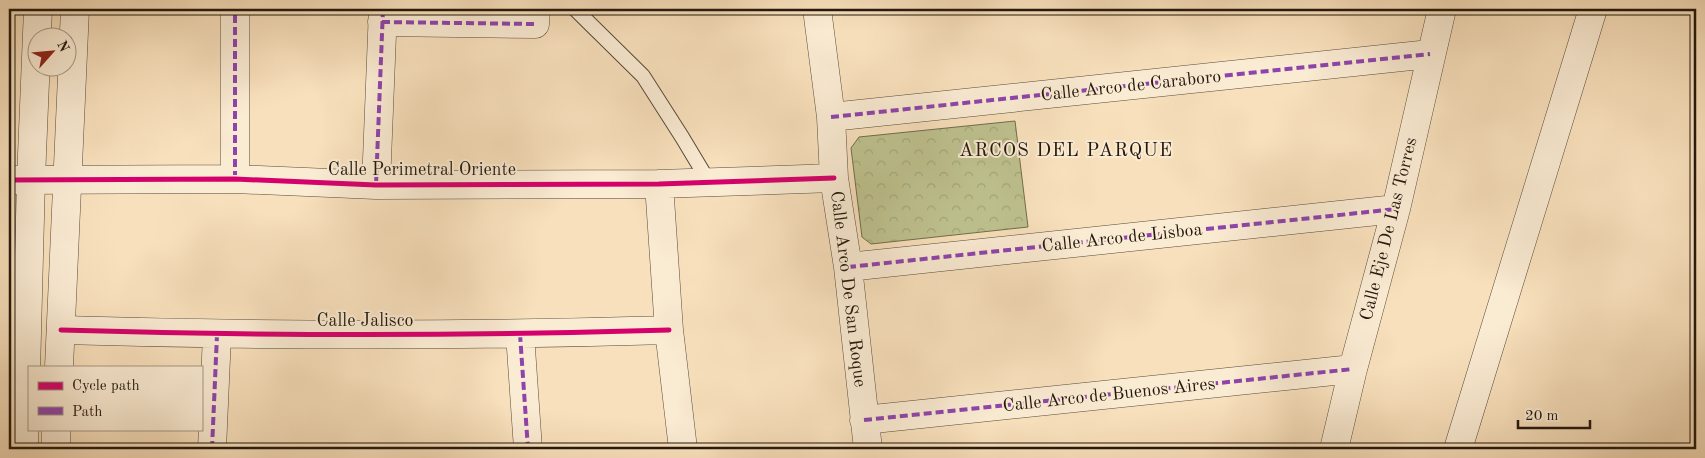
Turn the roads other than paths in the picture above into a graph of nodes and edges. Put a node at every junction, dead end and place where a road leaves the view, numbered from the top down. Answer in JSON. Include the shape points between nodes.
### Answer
{"nodes":[{"id":1,"x":38,"y":9,"type":"edge"},
{"id":2,"x":74,"y":9,"type":"edge"},
{"id":3,"x":235,"y":9,"type":"edge"},
{"id":4,"x":575,"y":9,"type":"edge"},
{"id":5,"x":817,"y":9,"type":"edge"},
{"id":6,"x":1442,"y":9,"type":"edge"},
{"id":7,"x":1593,"y":9,"type":"edge"},
{"id":8,"x":382,"y":16,"type":"edge"},
{"id":9,"x":536,"y":16,"type":"edge"},
{"id":10,"x":1430,"y":54,"type":"junction"},
{"id":11,"x":831,"y":117,"type":"junction"},
{"id":12,"x":834,"y":178,"type":"junction"},
{"id":13,"x":20,"y":179,"type":"edge"},
{"id":14,"x":234,"y":179,"type":"junction"},
{"id":15,"x":67,"y":180,"type":"junction"},
{"id":16,"x":709,"y":182,"type":"junction"},
{"id":17,"x":659,"y":184,"type":"junction"},
{"id":18,"x":376,"y":185,"type":"junction"},
{"id":19,"x":1396,"y":209,"type":"junction"},
{"id":20,"x":848,"y":267,"type":"junction"},
{"id":21,"x":61,"y":330,"type":"junction"},
{"id":22,"x":669,"y":330,"type":"junction"},
{"id":23,"x":520,"y":334,"type":"junction"},
{"id":24,"x":217,"y":335,"type":"junction"},
{"id":25,"x":59,"y":366,"type":"edge"},
{"id":26,"x":1353,"y":369,"type":"junction"},
{"id":27,"x":864,"y":420,"type":"junction"},
{"id":28,"x":56,"y":430,"type":"edge"},
{"id":29,"x":24,"y":449,"type":"edge"},
{"id":30,"x":56,"y":449,"type":"edge"},
{"id":31,"x":212,"y":449,"type":"edge"},
{"id":32,"x":528,"y":449,"type":"edge"},
{"id":33,"x":683,"y":449,"type":"edge"},
{"id":34,"x":868,"y":449,"type":"edge"},
{"id":35,"x":1334,"y":449,"type":"edge"},
{"id":36,"x":1458,"y":449,"type":"edge"}],
"edges":[{"from":1,"to":13,"type":"street"},
{"from":2,"to":15,"type":"street"},
{"from":3,"to":14,"type":"street"},
{"from":4,"to":16,"type":"lane","via":[[643,76]]},
{"from":5,"to":11,"type":"street","name":"Calle Arco De San Roque"},
{"from":6,"to":10,"type":"street","name":"Calle Eje De Las Torres"},
{"from":7,"to":36,"type":"street"},
{"from":8,"to":9,"type":"street"},
{"from":8,"to":18,"type":"street"},
{"from":10,"to":11,"type":"street","name":"Calle Arco de Caraboro"},
{"from":10,"to":19,"type":"street","name":"Calle Eje De Las Torres"},
{"from":11,"to":12,"type":"street","name":"Calle Arco De San Roque"},
{"from":12,"to":16,"type":"street","name":"Calle Perimetral Oriente"},
{"from":12,"to":20,"type":"street","name":"Calle Arco De San Roque"},
{"from":13,"to":15,"type":"street","name":"Calle Perimetral Oriente"},
{"from":13,"to":29,"type":"street"},
{"from":14,"to":15,"type":"street","name":"Calle Perimetral Oriente"},
{"from":14,"to":18,"type":"street","name":"Calle Perimetral Oriente"},
{"from":15,"to":21,"type":"street"},
{"from":16,"to":17,"type":"street","name":"Calle Perimetral Oriente"},
{"from":17,"to":18,"type":"street","name":"Calle Perimetral Oriente"},
{"from":17,"to":22,"type":"street"},
{"from":19,"to":20,"type":"street","name":"Calle Arco de Lisboa"},
{"from":19,"to":26,"type":"street","name":"Calle Eje De Las Torres"},
{"from":20,"to":27,"type":"street","name":"Calle Arco De San Roque"},
{"from":21,"to":24,"type":"street","name":"Calle Jalisco"},
{"from":21,"to":25,"type":"street"},
{"from":22,"to":23,"type":"street","name":"Calle Jalisco"},
{"from":22,"to":33,"type":"street"},
{"from":23,"to":24,"type":"street","name":"Calle Jalisco"},
{"from":23,"to":32,"type":"street"},
{"from":24,"to":31,"type":"street"},
{"from":26,"to":27,"type":"street","name":"Calle Arco de Buenos Aires"},
{"from":26,"to":35,"type":"street","name":"Calle Eje De Las Torres"},
{"from":27,"to":34,"type":"street","name":"Calle Arco De San Roque"},
{"from":28,"to":30,"type":"street"}]}
